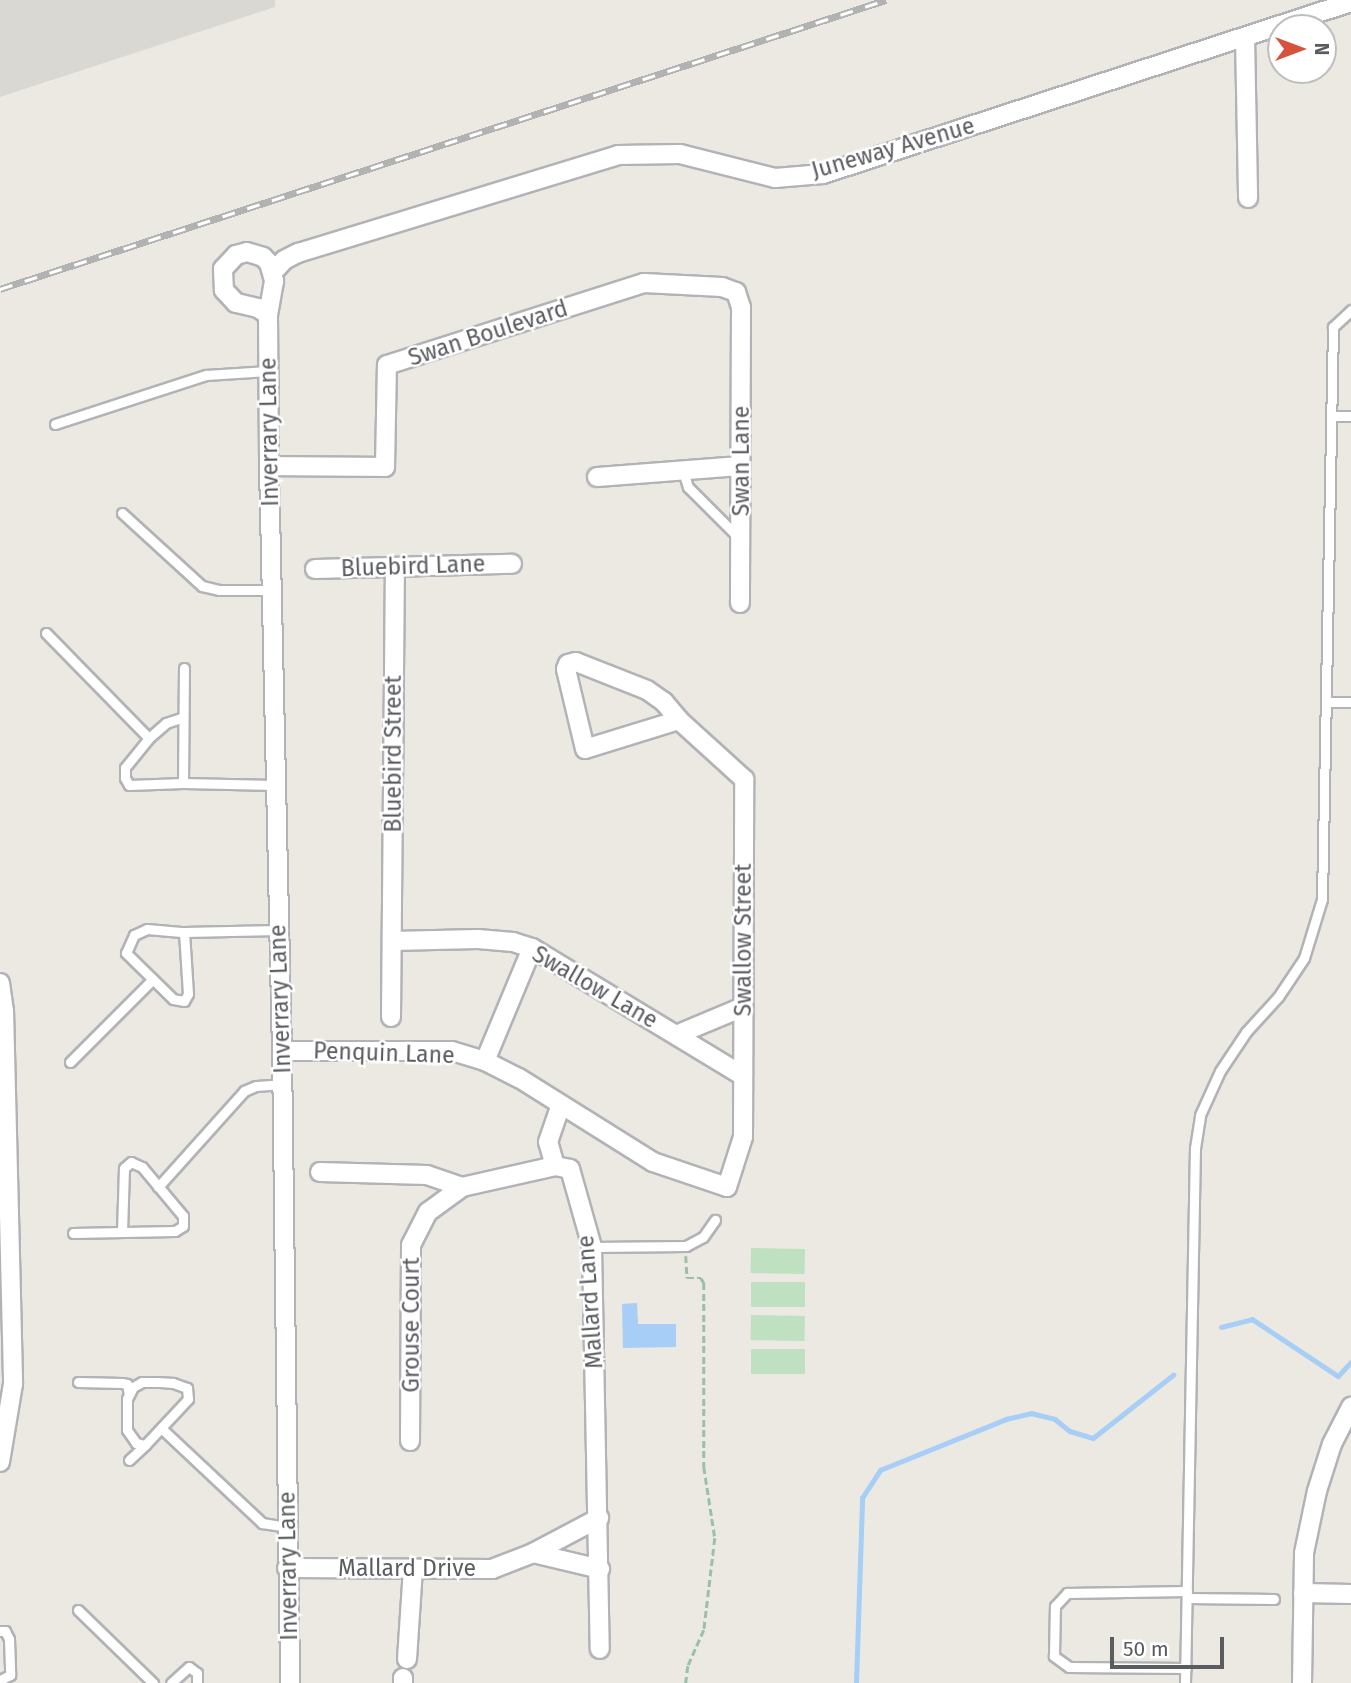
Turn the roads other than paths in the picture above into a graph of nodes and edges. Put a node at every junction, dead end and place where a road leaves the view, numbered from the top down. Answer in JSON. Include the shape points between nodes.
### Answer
{"nodes":[{"id":1,"x":1351,"y":2,"type":"edge"},
{"id":2,"x":1245,"y":37,"type":"junction"},
{"id":3,"x":1248,"y":198,"type":"dead end"},
{"id":4,"x":273,"y":272,"type":"junction"},
{"id":5,"x":1351,"y":310,"type":"edge"},
{"id":6,"x":268,"y":315,"type":"junction"},
{"id":7,"x":741,"y":318,"type":"joint"},
{"id":8,"x":268,"y":371,"type":"junction"},
{"id":9,"x":1332,"y":416,"type":"junction"},
{"id":10,"x":1351,"y":416,"type":"edge"},
{"id":11,"x":55,"y":424,"type":"dead end"},
{"id":12,"x":269,"y":466,"type":"junction"},
{"id":13,"x":741,"y":466,"type":"junction"},
{"id":14,"x":683,"y":471,"type":"junction"},
{"id":15,"x":597,"y":477,"type":"dead end"},
{"id":16,"x":122,"y":513,"type":"dead end"},
{"id":17,"x":741,"y":539,"type":"junction"},
{"id":18,"x":512,"y":564,"type":"dead end"},
{"id":19,"x":395,"y":567,"type":"junction"},
{"id":20,"x":315,"y":569,"type":"dead end"},
{"id":21,"x":271,"y":590,"type":"junction"},
{"id":22,"x":740,"y":603,"type":"dead end"},
{"id":23,"x":46,"y":633,"type":"dead end"},
{"id":24,"x":184,"y":668,"type":"dead end"},
{"id":25,"x":1326,"y":702,"type":"junction"},
{"id":26,"x":1351,"y":702,"type":"edge"},
{"id":27,"x":181,"y":718,"type":"junction"},
{"id":28,"x":679,"y":720,"type":"junction"},
{"id":29,"x":149,"y":738,"type":"junction"},
{"id":30,"x":183,"y":783,"type":"junction"},
{"id":31,"x":275,"y":785,"type":"junction"},
{"id":32,"x":278,"y":930,"type":"junction"},
{"id":33,"x":184,"y":932,"type":"junction"},
{"id":34,"x":392,"y":941,"type":"junction"},
{"id":35,"x":532,"y":948,"type":"junction"},
{"id":36,"x":153,"y":979,"type":"junction"},
{"id":37,"x":0,"y":983,"type":"edge"},
{"id":38,"x":743,"y":1007,"type":"junction"},
{"id":39,"x":391,"y":1017,"type":"dead end"},
{"id":40,"x":676,"y":1035,"type":"junction"},
{"id":41,"x":282,"y":1051,"type":"junction"},
{"id":42,"x":485,"y":1061,"type":"junction"},
{"id":43,"x":71,"y":1062,"type":"dead end"},
{"id":44,"x":2,"y":1070,"type":"edge"},
{"id":45,"x":743,"y":1076,"type":"junction"},
{"id":46,"x":283,"y":1084,"type":"junction"},
{"id":47,"x":561,"y":1104,"type":"junction"},
{"id":48,"x":3,"y":1124,"type":"edge"},
{"id":49,"x":555,"y":1166,"type":"junction"},
{"id":50,"x":320,"y":1172,"type":"dead end"},
{"id":51,"x":462,"y":1186,"type":"junction"},
{"id":52,"x":727,"y":1186,"type":"joint"},
{"id":53,"x":158,"y":1187,"type":"junction"},
{"id":54,"x":715,"y":1220,"type":"dead end"},
{"id":55,"x":122,"y":1231,"type":"junction"},
{"id":56,"x":73,"y":1233,"type":"dead end"},
{"id":57,"x":592,"y":1247,"type":"junction"},
{"id":58,"x":78,"y":1382,"type":"dead end"},
{"id":59,"x":6,"y":1390,"type":"edge"},
{"id":60,"x":129,"y":1396,"type":"junction"},
{"id":61,"x":1351,"y":1407,"type":"edge"},
{"id":62,"x":161,"y":1428,"type":"junction"},
{"id":63,"x":410,"y":1441,"type":"dead end"},
{"id":64,"x":145,"y":1445,"type":"junction"},
{"id":65,"x":129,"y":1460,"type":"dead end"},
{"id":66,"x":0,"y":1462,"type":"edge"},
{"id":67,"x":599,"y":1518,"type":"junction"},
{"id":68,"x":287,"y":1527,"type":"junction"},
{"id":69,"x":533,"y":1553,"type":"junction"},
{"id":70,"x":287,"y":1568,"type":"junction"},
{"id":71,"x":413,"y":1568,"type":"junction"},
{"id":72,"x":600,"y":1569,"type":"junction"},
{"id":73,"x":1303,"y":1593,"type":"junction"},
{"id":74,"x":1351,"y":1594,"type":"edge"},
{"id":75,"x":1187,"y":1595,"type":"junction"},
{"id":76,"x":1274,"y":1599,"type":"dead end"},
{"id":77,"x":78,"y":1610,"type":"dead end"},
{"id":78,"x":0,"y":1631,"type":"edge"},
{"id":79,"x":600,"y":1649,"type":"dead end"},
{"id":80,"x":407,"y":1659,"type":"dead end"},
{"id":81,"x":1186,"y":1668,"type":"junction"},
{"id":82,"x":0,"y":1680,"type":"edge"},
{"id":83,"x":153,"y":1683,"type":"edge"},
{"id":84,"x":171,"y":1683,"type":"edge"},
{"id":85,"x":197,"y":1683,"type":"edge"},
{"id":86,"x":290,"y":1683,"type":"edge"},
{"id":87,"x":1185,"y":1683,"type":"edge"},
{"id":88,"x":1302,"y":1683,"type":"edge"}],
"edges":[{"from":1,"to":2,"type":"street","name":"Juneway Avenue"},
{"from":2,"to":3,"type":"street"},
{"from":2,"to":4,"type":"street","name":"Juneway Avenue","via":[[823,174],[775,178],[681,154],[618,155],[298,253]]},
{"from":4,"to":6,"type":"street","name":"Inverrary Lane"},
{"from":4,"to":6,"type":"street","via":[[263,257],[247,252],[229,260],[221,278],[229,298]]},
{"from":5,"to":9,"type":"lane","via":[[1333,327]]},
{"from":6,"to":8,"type":"street","name":"Inverrary Lane"},
{"from":7,"to":12,"type":"street","name":"Swan Boulevard","via":[[736,292],[722,287],[644,283],[596,298],[387,365],[385,467]]},
{"from":7,"to":13,"type":"street","name":"Swan Lane"},
{"from":8,"to":11,"type":"lane","via":[[206,375]]},
{"from":8,"to":12,"type":"street","name":"Inverrary Lane"},
{"from":9,"to":10,"type":"lane"},
{"from":9,"to":25,"type":"lane"},
{"from":12,"to":21,"type":"street","name":"Inverrary Lane"},
{"from":13,"to":14,"type":"street"},
{"from":13,"to":17,"type":"street","name":"Swan Lane"},
{"from":14,"to":15,"type":"street"},
{"from":14,"to":17,"type":"lane","via":[[688,487]]},
{"from":16,"to":21,"type":"lane","via":[[202,586]]},
{"from":17,"to":22,"type":"street","name":"Swan Lane"},
{"from":18,"to":19,"type":"street","name":"Bluebird Lane"},
{"from":19,"to":20,"type":"street","name":"Bluebird Lane"},
{"from":19,"to":34,"type":"street","name":"Bluebird Street"},
{"from":21,"to":31,"type":"street","name":"Inverrary Lane"},
{"from":23,"to":29,"type":"lane"},
{"from":24,"to":27,"type":"lane"},
{"from":25,"to":26,"type":"lane"},
{"from":25,"to":75,"type":"lane","via":[[1322,899],[1315,923],[1304,958],[1220,1071],[1198,1126]]},
{"from":27,"to":29,"type":"lane","via":[[166,723]]},
{"from":27,"to":30,"type":"lane"},
{"from":28,"to":28,"type":"street","name":"Swallow Street","via":[[647,690],[576,662],[568,664],[585,750]]},
{"from":28,"to":38,"type":"street","name":"Swallow Street","via":[[744,779]]},
{"from":29,"to":30,"type":"lane","via":[[125,768],[129,785]]},
{"from":30,"to":31,"type":"lane"},
{"from":31,"to":32,"type":"street","name":"Inverrary Lane"},
{"from":32,"to":33,"type":"lane"},
{"from":32,"to":41,"type":"street","name":"Inverrary Lane"},
{"from":33,"to":36,"type":"lane","via":[[147,929],[134,935],[126,953]]},
{"from":33,"to":36,"type":"lane","via":[[188,994],[184,1001],[173,999]]},
{"from":34,"to":35,"type":"street","name":"Swallow Lane","via":[[478,939]]},
{"from":34,"to":39,"type":"street","name":"Bluebird Street"},
{"from":35,"to":40,"type":"street","name":"Swallow Lane"},
{"from":35,"to":42,"type":"street"},
{"from":36,"to":43,"type":"lane"},
{"from":37,"to":44,"type":"street"},
{"from":38,"to":40,"type":"street"},
{"from":38,"to":45,"type":"street","name":"Swallow Street"},
{"from":40,"to":45,"type":"street","name":"Swallow Lane"},
{"from":41,"to":42,"type":"street","name":"Penquin Lane","via":[[452,1051]]},
{"from":41,"to":46,"type":"street","name":"Inverrary Lane"},
{"from":42,"to":47,"type":"street","name":"Penquin Lane"},
{"from":44,"to":48,"type":"street"},
{"from":45,"to":52,"type":"street","name":"Swallow Street","via":[[743,1137]]},
{"from":46,"to":53,"type":"lane","via":[[244,1091]]},
{"from":46,"to":68,"type":"street","name":"Inverrary Lane"},
{"from":47,"to":49,"type":"street","via":[[548,1142]]},
{"from":47,"to":52,"type":"street","name":"Penquin Lane","via":[[653,1162]]},
{"from":48,"to":59,"type":"street"},
{"from":49,"to":51,"type":"street"},
{"from":49,"to":57,"type":"street","name":"Mallard Lane","via":[[570,1169]]},
{"from":50,"to":51,"type":"street","via":[[427,1175]]},
{"from":51,"to":63,"type":"street","name":"Grouse Court","via":[[428,1212],[411,1244]]},
{"from":53,"to":55,"type":"lane","via":[[142,1167],[131,1162],[124,1168]]},
{"from":53,"to":55,"type":"lane","via":[[183,1216],[183,1226],[175,1231]]},
{"from":54,"to":57,"type":"lane","via":[[703,1237],[686,1246]]},
{"from":55,"to":56,"type":"lane"},
{"from":57,"to":67,"type":"street","name":"Mallard Lane"},
{"from":58,"to":60,"type":"lane","via":[[127,1384]]},
{"from":59,"to":66,"type":"street"},
{"from":60,"to":62,"type":"lane","via":[[142,1382],[187,1388],[188,1399]]},
{"from":60,"to":64,"type":"lane","via":[[129,1437]]},
{"from":61,"to":73,"type":"street","via":[[1332,1444],[1317,1491],[1304,1553]]},
{"from":62,"to":64,"type":"lane"},
{"from":62,"to":68,"type":"lane","via":[[262,1523]]},
{"from":64,"to":65,"type":"lane"},
{"from":67,"to":69,"type":"street","name":"Mallard Drive"},
{"from":67,"to":72,"type":"street","name":"Mallard Lane"},
{"from":68,"to":70,"type":"street","name":"Inverrary Lane"},
{"from":69,"to":71,"type":"street","name":"Mallard Drive","via":[[492,1569]]},
{"from":69,"to":72,"type":"street"},
{"from":70,"to":71,"type":"street","name":"Mallard Drive"},
{"from":70,"to":86,"type":"street","name":"Inverrary Lane"},
{"from":71,"to":80,"type":"street"},
{"from":72,"to":79,"type":"street","name":"Mallard Lane"},
{"from":73,"to":74,"type":"street"},
{"from":73,"to":88,"type":"street"},
{"from":75,"to":76,"type":"lane"},
{"from":75,"to":81,"type":"lane"},
{"from":75,"to":81,"type":"lane","via":[[1067,1593],[1055,1606],[1054,1656],[1069,1667]]},
{"from":77,"to":83,"type":"lane"},
{"from":78,"to":82,"type":"lane","via":[[9,1639],[10,1675]]},
{"from":81,"to":87,"type":"lane"},
{"from":84,"to":85,"type":"lane","via":[[189,1667],[197,1673]]}]}
